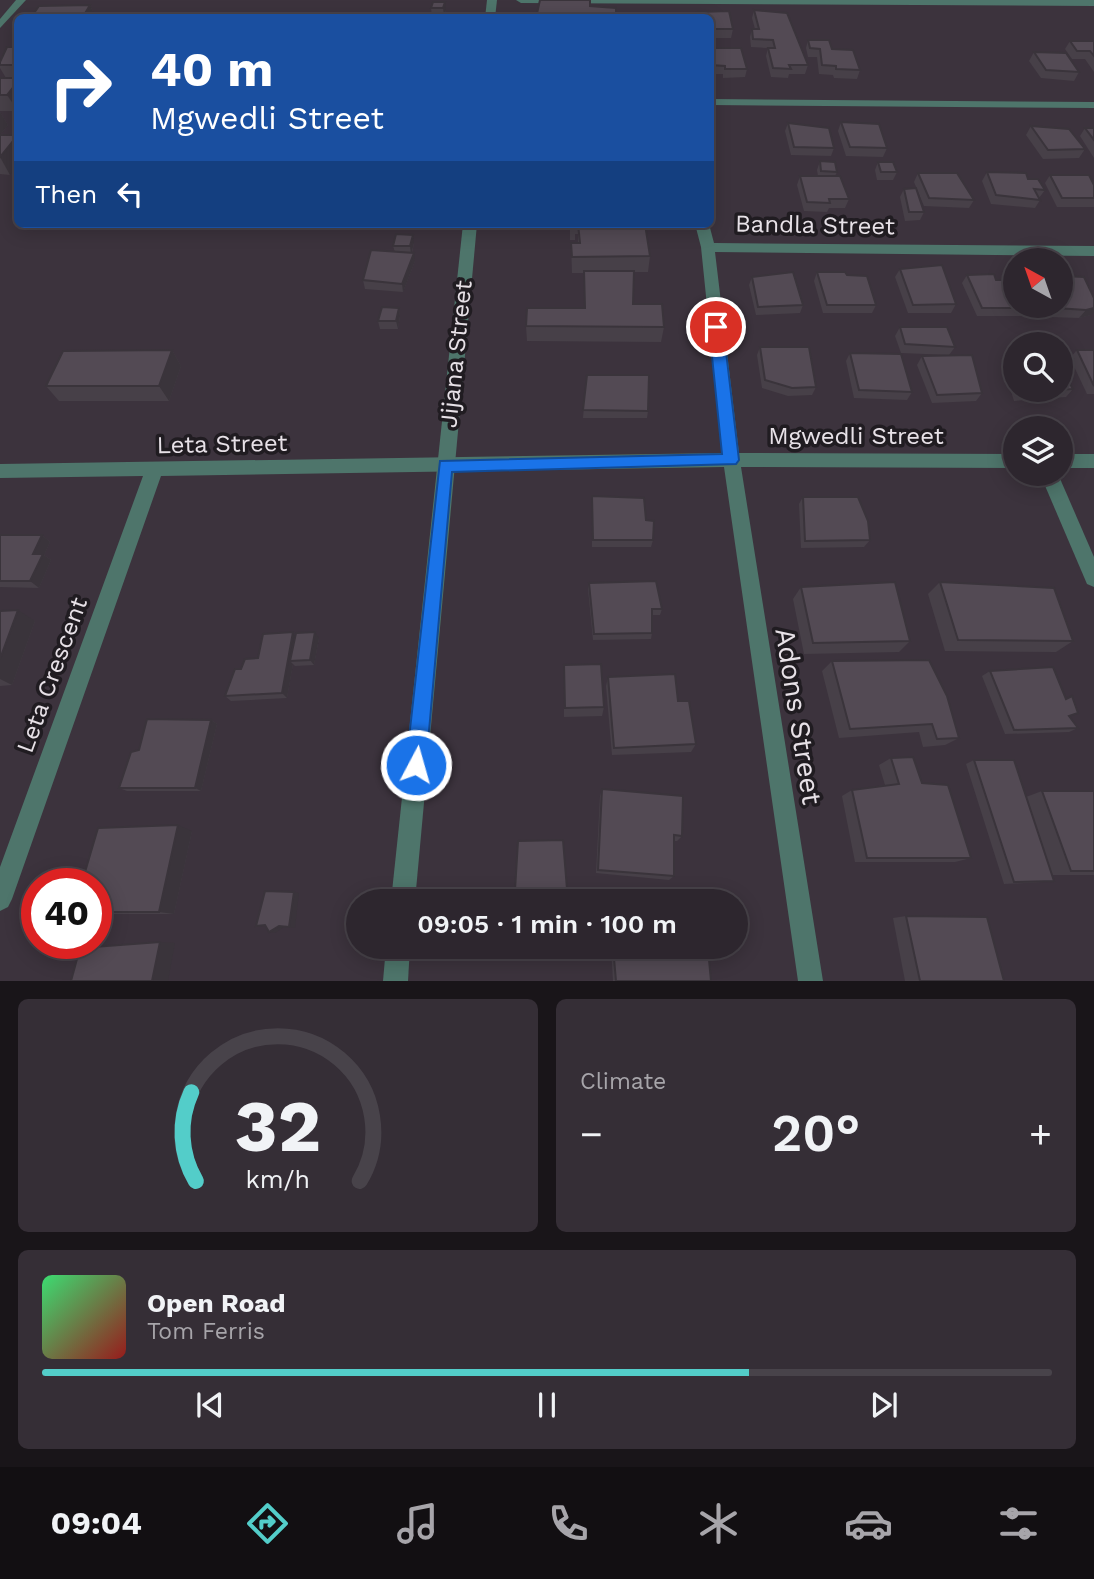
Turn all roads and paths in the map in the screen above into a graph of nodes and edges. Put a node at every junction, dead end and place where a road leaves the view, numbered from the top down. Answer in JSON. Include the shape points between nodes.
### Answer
{"nodes":[{"id":1,"x":21,"y":0,"type":"edge"},
{"id":2,"x":522,"y":0,"type":"edge"},
{"id":3,"x":844,"y":1,"type":"edge"},
{"id":4,"x":1094,"y":3,"type":"edge"},
{"id":5,"x":655,"y":4,"type":"edge"},
{"id":6,"x":0,"y":25,"type":"edge"},
{"id":7,"x":714,"y":102,"type":"edge"},
{"id":8,"x":1094,"y":105,"type":"edge"},
{"id":9,"x":470,"y":228,"type":"edge"},
{"id":10,"x":703,"y":228,"type":"edge"},
{"id":11,"x":708,"y":247,"type":"junction"},
{"id":12,"x":1094,"y":251,"type":"edge"},
{"id":13,"x":731,"y":460,"type":"junction"},
{"id":14,"x":1003,"y":461,"type":"edge"},
{"id":15,"x":1073,"y":461,"type":"edge"},
{"id":16,"x":1094,"y":461,"type":"edge"},
{"id":17,"x":445,"y":465,"type":"junction"},
{"id":18,"x":154,"y":470,"type":"junction"},
{"id":19,"x":0,"y":471,"type":"edge"},
{"id":20,"x":1054,"y":486,"type":"edge"},
{"id":21,"x":1094,"y":578,"type":"edge"},
{"id":22,"x":404,"y":889,"type":"edge"},
{"id":23,"x":0,"y":899,"type":"edge"},
{"id":24,"x":397,"y":959,"type":"edge"},
{"id":25,"x":395,"y":981,"type":"edge"},
{"id":26,"x":811,"y":981,"type":"edge"}],
"edges":[{"from":1,"to":6,"type":"street"},
{"from":2,"to":5,"type":"street"},
{"from":3,"to":4,"type":"street"},
{"from":3,"to":5,"type":"street"},
{"from":7,"to":8,"type":"street"},
{"from":9,"to":17,"type":"street","name":"Jijana Street"},
{"from":10,"to":11,"type":"street"},
{"from":11,"to":12,"type":"street","name":"Bandla Street"},
{"from":11,"to":13,"type":"street","name":"Bandla Street"},
{"from":13,"to":14,"type":"street","name":"Mgwedli Street"},
{"from":13,"to":17,"type":"street","name":"Mgwedli Street"},
{"from":13,"to":26,"type":"street","name":"Adons Street"},
{"from":15,"to":16,"type":"street"},
{"from":17,"to":18,"type":"street","name":"Leta Street"},
{"from":17,"to":22,"type":"street","name":"Jijana Street"},
{"from":18,"to":19,"type":"street","name":"Leta Street"},
{"from":18,"to":23,"type":"street","name":"Leta Crescent"},
{"from":20,"to":21,"type":"street"},
{"from":24,"to":25,"type":"street"}]}
